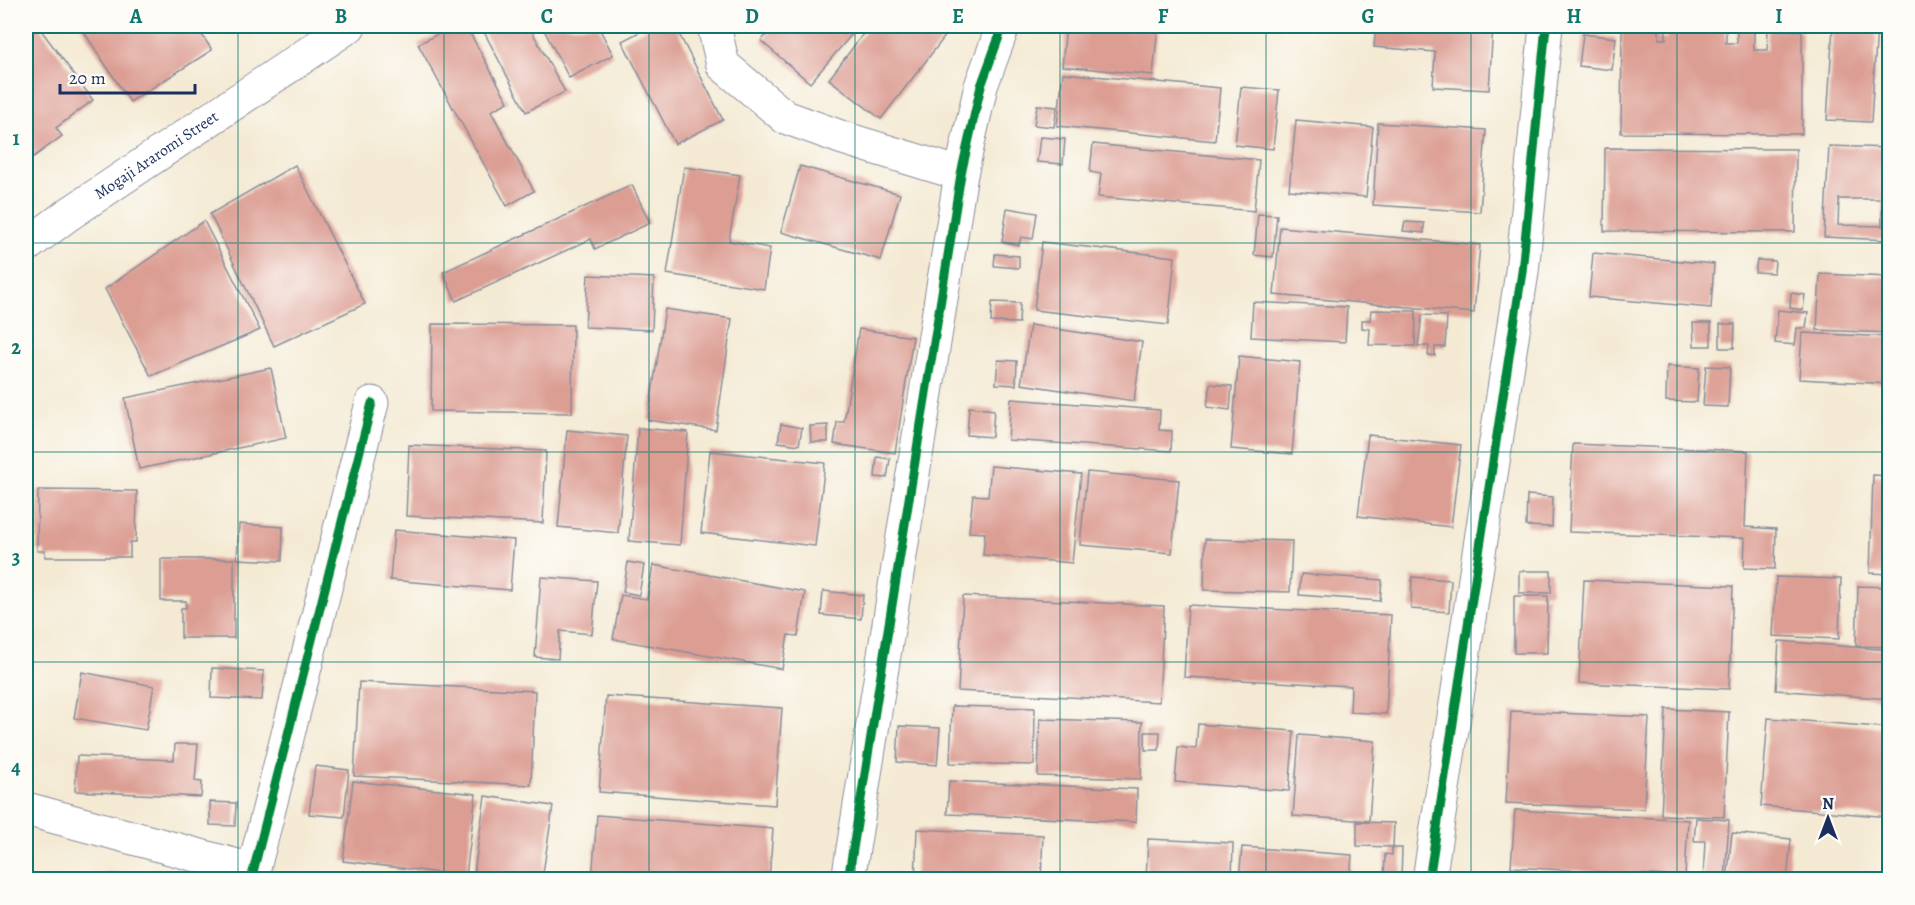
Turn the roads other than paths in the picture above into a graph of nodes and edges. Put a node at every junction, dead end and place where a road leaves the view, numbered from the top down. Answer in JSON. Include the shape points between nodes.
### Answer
{"nodes":[{"id":1,"x":349,"y":26,"type":"edge"},
{"id":2,"x":714,"y":26,"type":"edge"},
{"id":3,"x":1003,"y":26,"type":"edge"},
{"id":4,"x":1546,"y":26,"type":"edge"},
{"id":5,"x":960,"y":174,"type":"junction"},
{"id":6,"x":26,"y":246,"type":"edge"},
{"id":7,"x":372,"y":403,"type":"dead end"},
{"id":8,"x":26,"y":809,"type":"edge"},
{"id":9,"x":251,"y":875,"type":"edge"},
{"id":10,"x":848,"y":879,"type":"edge"},
{"id":11,"x":1429,"y":879,"type":"edge"}],
"edges":[{"from":1,"to":6,"type":"street","name":"Mogaji Araromi Street"},
{"from":2,"to":5,"type":"street","via":[[723,65],[785,117]]},
{"from":3,"to":5,"type":"street","via":[[981,86]]},
{"from":4,"to":11,"type":"street","via":[[1522,272]]},
{"from":5,"to":10,"type":"street"},
{"from":7,"to":9,"type":"street"},
{"from":8,"to":9,"type":"street"}]}
